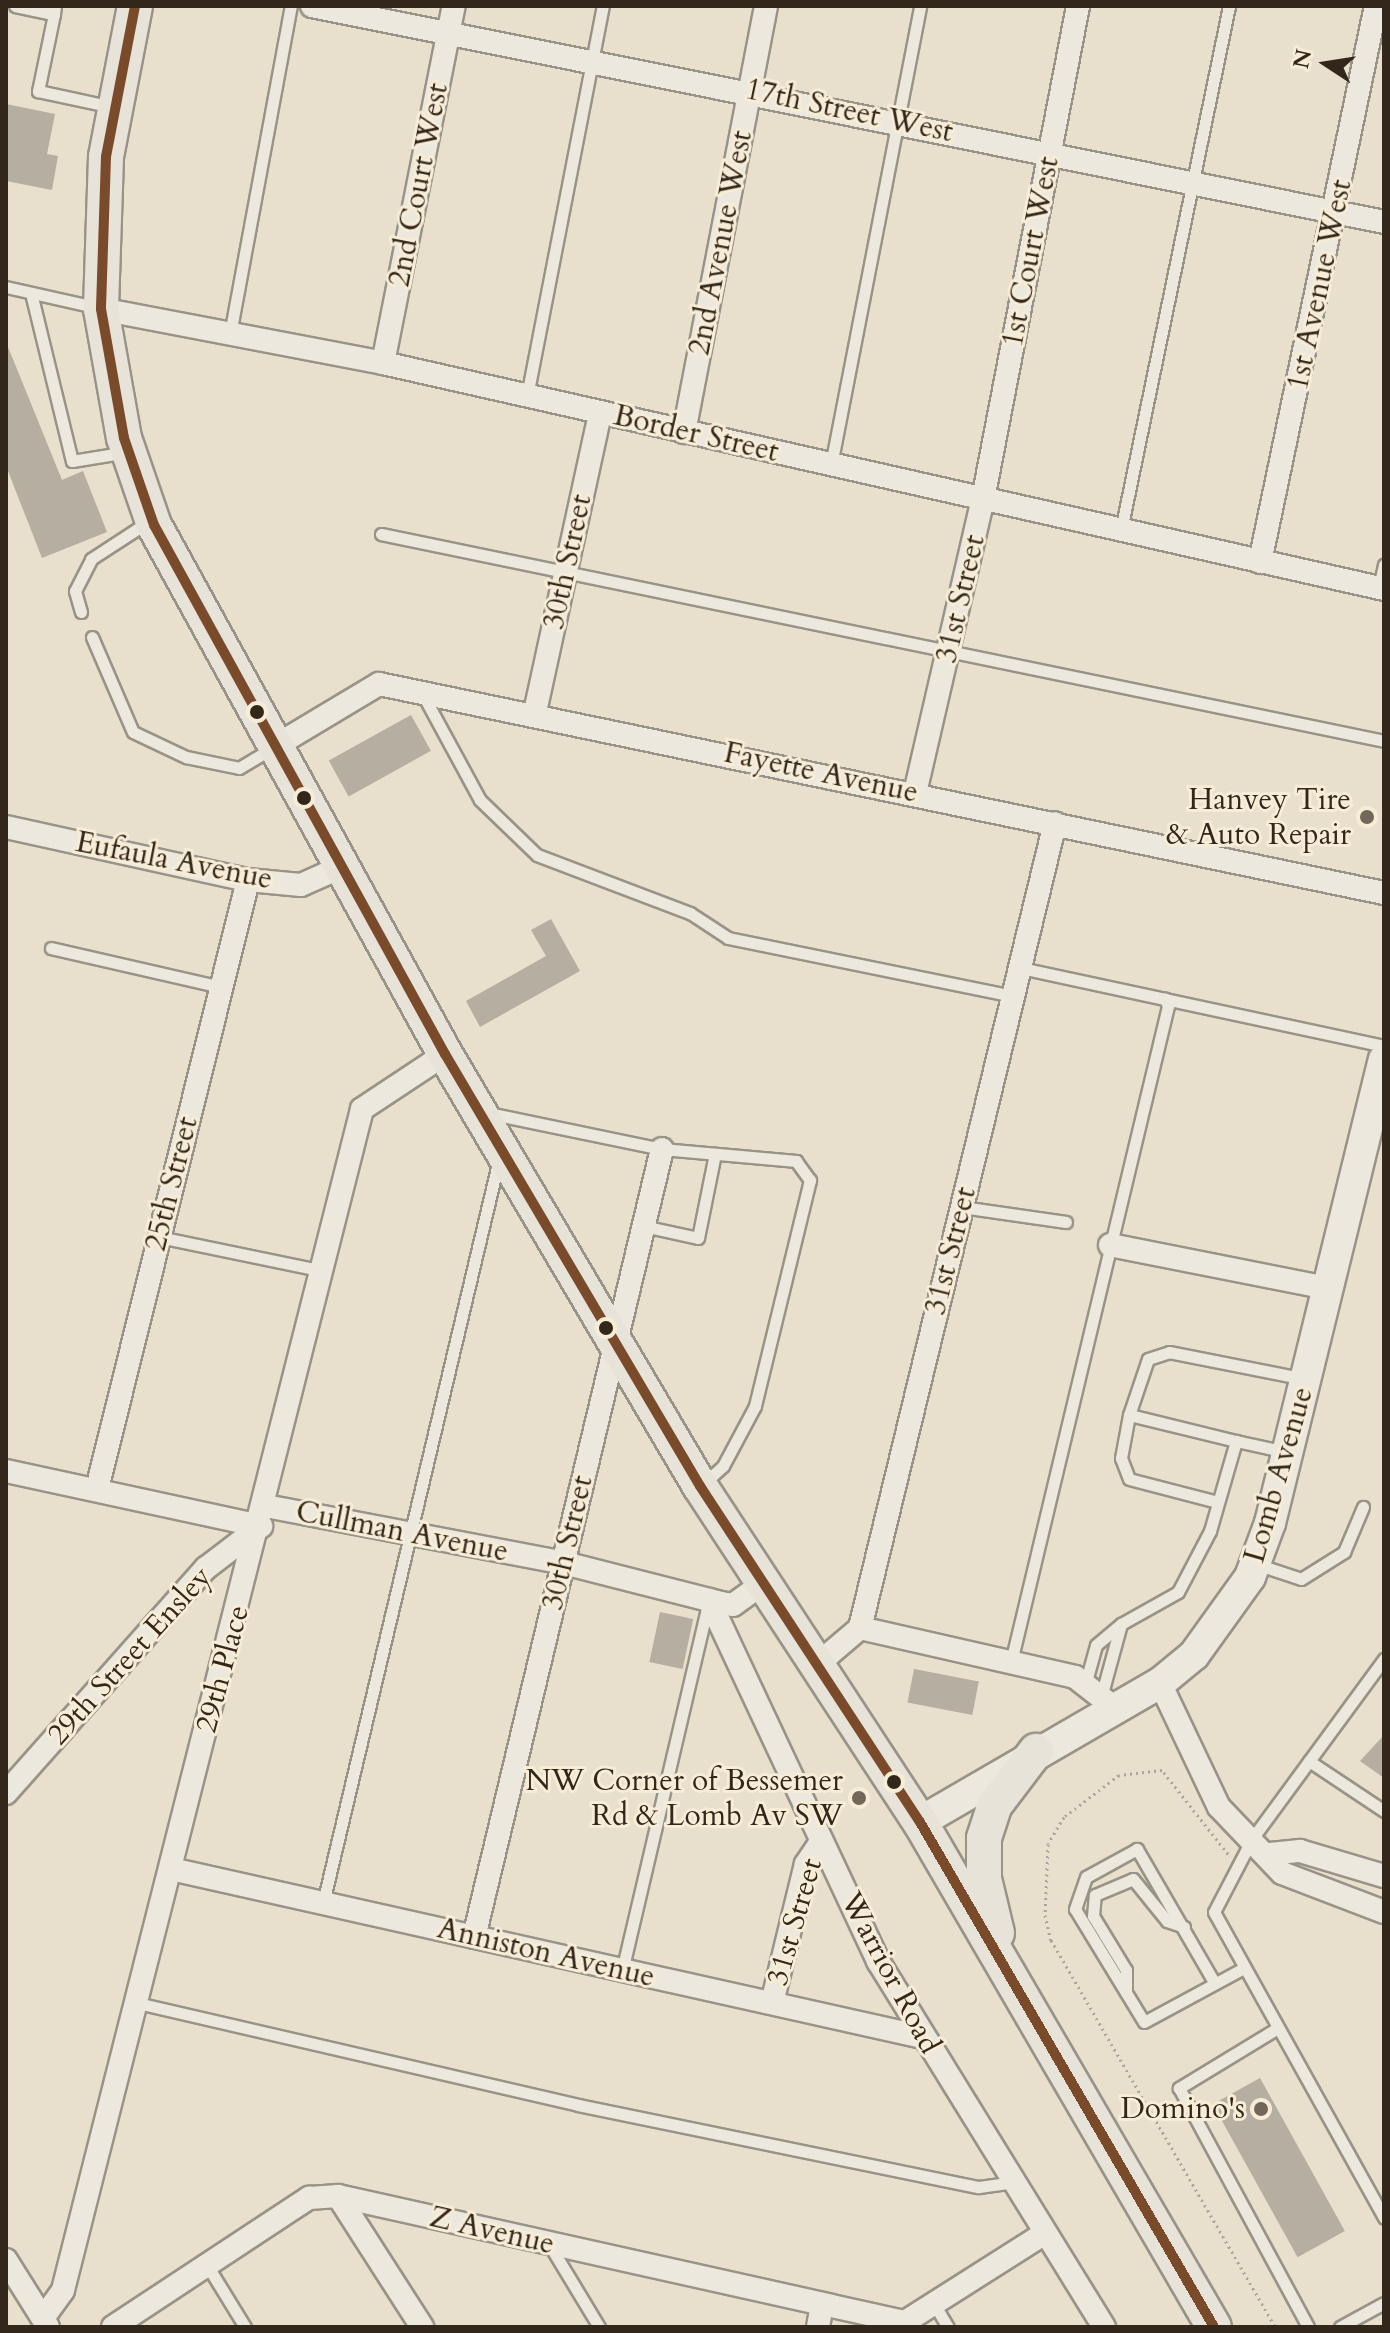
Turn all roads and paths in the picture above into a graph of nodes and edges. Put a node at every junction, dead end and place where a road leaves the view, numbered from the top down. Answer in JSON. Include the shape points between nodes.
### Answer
{"nodes":[{"id":1,"x":15,"y":6,"type":"edge"},
{"id":2,"x":135,"y":6,"type":"edge"},
{"id":3,"x":291,"y":6,"type":"edge"},
{"id":4,"x":312,"y":6,"type":"edge"},
{"id":5,"x":454,"y":6,"type":"edge"},
{"id":6,"x":603,"y":6,"type":"edge"},
{"id":7,"x":766,"y":6,"type":"edge"},
{"id":8,"x":920,"y":6,"type":"edge"},
{"id":9,"x":1078,"y":6,"type":"edge"},
{"id":10,"x":1229,"y":6,"type":"edge"},
{"id":11,"x":1376,"y":6,"type":"edge"},
{"id":12,"x":54,"y":10,"type":"edge"},
{"id":13,"x":450,"y":30,"type":"junction"},
{"id":14,"x":593,"y":59,"type":"junction"},
{"id":15,"x":750,"y":90,"type":"junction"},
{"id":16,"x":116,"y":108,"type":"junction"},
{"id":17,"x":896,"y":120,"type":"junction"},
{"id":18,"x":1050,"y":153,"type":"junction"},
{"id":19,"x":1195,"y":181,"type":"junction"},
{"id":20,"x":1336,"y":211,"type":"junction"},
{"id":21,"x":1384,"y":222,"type":"edge"},
{"id":22,"x":6,"y":287,"type":"edge"},
{"id":23,"x":31,"y":293,"type":"junction"},
{"id":24,"x":101,"y":309,"type":"junction"},
{"id":25,"x":230,"y":334,"type":"junction"},
{"id":26,"x":383,"y":363,"type":"junction"},
{"id":27,"x":527,"y":396,"type":"junction"},
{"id":28,"x":600,"y":413,"type":"junction"},
{"id":29,"x":684,"y":432,"type":"junction"},
{"id":30,"x":129,"y":452,"type":"junction"},
{"id":31,"x":831,"y":465,"type":"junction"},
{"id":32,"x":983,"y":499,"type":"junction"},
{"id":33,"x":152,"y":520,"type":"junction"},
{"id":34,"x":1121,"y":530,"type":"junction"},
{"id":35,"x":381,"y":534,"type":"dead end"},
{"id":36,"x":1260,"y":562,"type":"junction"},
{"id":37,"x":1384,"y":565,"type":"edge"},
{"id":38,"x":566,"y":571,"type":"junction"},
{"id":39,"x":1381,"y":588,"type":"edge"},
{"id":40,"x":81,"y":612,"type":"dead end"},
{"id":41,"x":92,"y":637,"type":"dead end"},
{"id":42,"x":951,"y":647,"type":"junction"},
{"id":43,"x":420,"y":690,"type":"junction"},
{"id":44,"x":535,"y":712,"type":"junction"},
{"id":45,"x":1384,"y":741,"type":"edge"},
{"id":46,"x":272,"y":748,"type":"junction"},
{"id":47,"x":915,"y":793,"type":"junction"},
{"id":48,"x":1055,"y":823,"type":"junction"},
{"id":49,"x":6,"y":827,"type":"edge"},
{"id":50,"x":339,"y":868,"type":"junction"},
{"id":51,"x":248,"y":880,"type":"junction"},
{"id":52,"x":1384,"y":893,"type":"edge"},
{"id":53,"x":51,"y":948,"type":"dead end"},
{"id":54,"x":1020,"y":968,"type":"junction"},
{"id":55,"x":221,"y":987,"type":"junction"},
{"id":56,"x":1013,"y":996,"type":"junction"},
{"id":57,"x":1165,"y":999,"type":"junction"},
{"id":58,"x":1384,"y":1046,"type":"edge"},
{"id":59,"x":445,"y":1054,"type":"junction"},
{"id":60,"x":1384,"y":1060,"type":"edge"},
{"id":61,"x":481,"y":1112,"type":"junction"},
{"id":62,"x":501,"y":1147,"type":"junction"},
{"id":63,"x":662,"y":1149,"type":"junction"},
{"id":64,"x":715,"y":1154,"type":"junction"},
{"id":65,"x":962,"y":1207,"type":"junction"},
{"id":66,"x":1066,"y":1222,"type":"dead end"},
{"id":67,"x":642,"y":1226,"type":"junction"},
{"id":68,"x":159,"y":1237,"type":"junction"},
{"id":69,"x":1110,"y":1245,"type":"junction"},
{"id":70,"x":324,"y":1271,"type":"junction"},
{"id":71,"x":1328,"y":1288,"type":"junction"},
{"id":72,"x":613,"y":1340,"type":"junction"},
{"id":73,"x":1305,"y":1379,"type":"junction"},
{"id":74,"x":1129,"y":1415,"type":"junction"},
{"id":75,"x":1236,"y":1441,"type":"junction"},
{"id":76,"x":1288,"y":1453,"type":"junction"},
{"id":77,"x":6,"y":1471,"type":"edge"},
{"id":78,"x":700,"y":1486,"type":"junction"},
{"id":79,"x":97,"y":1489,"type":"junction"},
{"id":80,"x":1217,"y":1502,"type":"junction"},
{"id":81,"x":1363,"y":1507,"type":"dead end"},
{"id":82,"x":263,"y":1516,"type":"junction"},
{"id":83,"x":411,"y":1534,"type":"junction"},
{"id":84,"x":564,"y":1563,"type":"junction"},
{"id":85,"x":1255,"y":1564,"type":"junction"},
{"id":86,"x":765,"y":1582,"type":"junction"},
{"id":87,"x":709,"y":1600,"type":"junction"},
{"id":88,"x":1121,"y":1624,"type":"junction"},
{"id":89,"x":860,"y":1628,"type":"junction"},
{"id":90,"x":1384,"y":1659,"type":"edge"},
{"id":91,"x":820,"y":1662,"type":"junction"},
{"id":92,"x":1011,"y":1662,"type":"junction"},
{"id":93,"x":1160,"y":1683,"type":"junction"},
{"id":94,"x":1099,"y":1696,"type":"junction"},
{"id":95,"x":1036,"y":1751,"type":"junction"},
{"id":96,"x":1309,"y":1761,"type":"junction"},
{"id":97,"x":6,"y":1793,"type":"edge"},
{"id":98,"x":1384,"y":1811,"type":"edge"},
{"id":99,"x":920,"y":1822,"type":"junction"},
{"id":100,"x":1252,"y":1839,"type":"junction"},
{"id":101,"x":821,"y":1842,"type":"junction"},
{"id":102,"x":1270,"y":1854,"type":"junction"},
{"id":103,"x":171,"y":1869,"type":"junction"},
{"id":104,"x":1384,"y":1876,"type":"edge"},
{"id":105,"x":323,"y":1903,"type":"junction"},
{"id":106,"x":1384,"y":1912,"type":"edge"},
{"id":107,"x":1184,"y":1927,"type":"junction"},
{"id":108,"x":474,"y":1937,"type":"junction"},
{"id":109,"x":1244,"y":1968,"type":"junction"},
{"id":110,"x":622,"y":1971,"type":"junction"},
{"id":111,"x":1007,"y":1972,"type":"junction"},
{"id":112,"x":1214,"y":1982,"type":"junction"},
{"id":113,"x":1126,"y":1992,"type":"junction"},
{"id":114,"x":132,"y":2002,"type":"junction"},
{"id":115,"x":772,"y":2003,"type":"junction"},
{"id":116,"x":1276,"y":2029,"type":"junction"},
{"id":117,"x":922,"y":2037,"type":"junction"},
{"id":118,"x":1013,"y":2182,"type":"junction"},
{"id":119,"x":338,"y":2196,"type":"junction"},
{"id":120,"x":1384,"y":2218,"type":"edge"},
{"id":121,"x":1045,"y":2233,"type":"junction"},
{"id":122,"x":549,"y":2244,"type":"junction"},
{"id":123,"x":6,"y":2260,"type":"edge"},
{"id":124,"x":207,"y":2265,"type":"junction"},
{"id":125,"x":1384,"y":2303,"type":"edge"},
{"id":126,"x":822,"y":2304,"type":"junction"},
{"id":127,"x":934,"y":2304,"type":"junction"},
{"id":128,"x":46,"y":2323,"type":"edge"},
{"id":129,"x":901,"y":2325,"type":"edge"},
{"id":130,"x":113,"y":2327,"type":"edge"},
{"id":131,"x":245,"y":2327,"type":"edge"},
{"id":132,"x":422,"y":2327,"type":"edge"},
{"id":133,"x":599,"y":2327,"type":"edge"},
{"id":134,"x":818,"y":2327,"type":"edge"},
{"id":135,"x":948,"y":2327,"type":"edge"},
{"id":136,"x":1104,"y":2327,"type":"edge"},
{"id":137,"x":1214,"y":2327,"type":"edge"},
{"id":138,"x":1308,"y":2327,"type":"edge"},
{"id":139,"x":1340,"y":2327,"type":"edge"}],
"edges":[{"from":1,"to":12,"type":"lane"},
{"from":2,"to":16,"type":"main road"},
{"from":3,"to":25,"type":"lane"},
{"from":4,"to":13,"type":"street","name":"17th Street West"},
{"from":5,"to":13,"type":"street","name":"2nd Court West"},
{"from":6,"to":14,"type":"lane"},
{"from":7,"to":15,"type":"street","name":"2nd Avenue West"},
{"from":8,"to":17,"type":"lane"},
{"from":9,"to":18,"type":"street","name":"1st Court West"},
{"from":10,"to":19,"type":"lane"},
{"from":11,"to":20,"type":"street","name":"1st Avenue West"},
{"from":12,"to":16,"type":"lane","via":[[38,91]]},
{"from":13,"to":14,"type":"street","name":"17th Street West"},
{"from":13,"to":26,"type":"street","name":"2nd Court West"},
{"from":14,"to":15,"type":"street","name":"17th Street West"},
{"from":14,"to":27,"type":"lane"},
{"from":15,"to":17,"type":"street","name":"17th Street West"},
{"from":15,"to":29,"type":"street","name":"2nd Avenue West"},
{"from":16,"to":24,"type":"main road","via":[[106,157]]},
{"from":17,"to":18,"type":"street","name":"17th Street West"},
{"from":17,"to":31,"type":"lane"},
{"from":18,"to":19,"type":"street","name":"17th Street West"},
{"from":18,"to":32,"type":"street","name":"1st Court West"},
{"from":19,"to":20,"type":"street","name":"17th Street West"},
{"from":19,"to":34,"type":"lane"},
{"from":20,"to":21,"type":"street","name":"17th Street West"},
{"from":20,"to":36,"type":"street","name":"1st Avenue West"},
{"from":22,"to":23,"type":"lane","name":"Border Street"},
{"from":23,"to":24,"type":"lane","name":"Border Street"},
{"from":23,"to":30,"type":"lane","via":[[72,461]]},
{"from":24,"to":25,"type":"street","name":"Border Street"},
{"from":24,"to":30,"type":"main road"},
{"from":25,"to":26,"type":"street","name":"Border Street"},
{"from":26,"to":27,"type":"street","name":"Border Street"},
{"from":27,"to":28,"type":"street","name":"Border Street"},
{"from":28,"to":29,"type":"street","name":"Border Street"},
{"from":28,"to":38,"type":"street","name":"30th Street"},
{"from":29,"to":31,"type":"street","name":"Border Street"},
{"from":30,"to":33,"type":"main road"},
{"from":31,"to":32,"type":"street","name":"Border Street"},
{"from":32,"to":34,"type":"street","name":"Border Street"},
{"from":32,"to":42,"type":"street","name":"31st Street"},
{"from":33,"to":40,"type":"lane","via":[[91,559],[75,591]]},
{"from":33,"to":46,"type":"main road"},
{"from":34,"to":36,"type":"street","name":"Border Street"},
{"from":35,"to":38,"type":"lane"},
{"from":36,"to":39,"type":"street","name":"Border Street"},
{"from":37,"to":39,"type":"lane"},
{"from":38,"to":42,"type":"lane"},
{"from":38,"to":44,"type":"street","name":"30th Street"},
{"from":41,"to":46,"type":"lane","via":[[133,732],[186,757],[239,768]]},
{"from":42,"to":45,"type":"lane"},
{"from":42,"to":47,"type":"street","name":"31st Street"},
{"from":43,"to":44,"type":"street","name":"Fayette Avenue"},
{"from":43,"to":46,"type":"street","name":"Fayette Avenue","via":[[379,684]]},
{"from":43,"to":56,"type":"lane","via":[[480,800],[537,855],[690,913],[728,938]]},
{"from":44,"to":47,"type":"street","name":"Fayette Avenue"},
{"from":46,"to":50,"type":"main road"},
{"from":47,"to":48,"type":"street","name":"Fayette Avenue"},
{"from":48,"to":52,"type":"street","name":"Fayette Avenue"},
{"from":48,"to":54,"type":"street","name":"31st Street"},
{"from":49,"to":51,"type":"street","name":"Eufaula Avenue"},
{"from":50,"to":51,"type":"street","name":"Eufaula Avenue","via":[[301,885]]},
{"from":50,"to":59,"type":"main road"},
{"from":51,"to":55,"type":"street","name":"25th Street"},
{"from":53,"to":55,"type":"lane"},
{"from":54,"to":56,"type":"street","name":"31st Street"},
{"from":54,"to":57,"type":"lane"},
{"from":55,"to":68,"type":"street","name":"25th Street"},
{"from":56,"to":65,"type":"street","name":"31st Street"},
{"from":57,"to":58,"type":"lane"},
{"from":57,"to":69,"type":"lane"},
{"from":59,"to":61,"type":"main road"},
{"from":59,"to":70,"type":"street","name":"29th Place","via":[[362,1109]]},
{"from":60,"to":71,"type":"main road","name":"Lomb Avenue"},
{"from":61,"to":62,"type":"main road"},
{"from":61,"to":63,"type":"lane"},
{"from":62,"to":72,"type":"main road"},
{"from":62,"to":83,"type":"lane"},
{"from":63,"to":64,"type":"lane"},
{"from":63,"to":67,"type":"street","name":"30th Street"},
{"from":64,"to":67,"type":"lane","via":[[698,1238]]},
{"from":64,"to":78,"type":"lane","via":[[796,1161],[810,1180],[755,1406],[723,1466]]},
{"from":65,"to":66,"type":"lane"},
{"from":65,"to":89,"type":"street","name":"31st Street"},
{"from":67,"to":72,"type":"street","name":"30th Street"},
{"from":68,"to":70,"type":"lane"},
{"from":68,"to":79,"type":"street","name":"25th Street"},
{"from":69,"to":71,"type":"street"},
{"from":69,"to":92,"type":"lane"},
{"from":70,"to":82,"type":"street","name":"29th Place"},
{"from":71,"to":73,"type":"main road","name":"Lomb Avenue"},
{"from":72,"to":78,"type":"main road"},
{"from":72,"to":84,"type":"street","name":"30th Street"},
{"from":73,"to":74,"type":"lane","via":[[1169,1352],[1148,1359]]},
{"from":73,"to":76,"type":"main road","name":"Lomb Avenue"},
{"from":74,"to":75,"type":"lane"},
{"from":74,"to":80,"type":"lane","via":[[1121,1458],[1129,1479]]},
{"from":75,"to":76,"type":"lane"},
{"from":75,"to":80,"type":"lane"},
{"from":76,"to":85,"type":"main road","name":"Lomb Avenue"},
{"from":77,"to":79,"type":"street","name":"Cullman Avenue"},
{"from":78,"to":86,"type":"main road"},
{"from":79,"to":82,"type":"street","name":"Cullman Avenue"},
{"from":80,"to":88,"type":"lane","via":[[1178,1592]]},
{"from":81,"to":85,"type":"lane","via":[[1344,1552],[1301,1579]]},
{"from":82,"to":83,"type":"street","name":"Cullman Avenue"},
{"from":82,"to":97,"type":"street","name":"29th Street Ensley","via":[[206,1568]]},
{"from":82,"to":103,"type":"street","name":"29th Place"},
{"from":83,"to":84,"type":"street","name":"Cullman Avenue"},
{"from":83,"to":105,"type":"lane"},
{"from":84,"to":87,"type":"street","name":"Cullman Avenue"},
{"from":84,"to":108,"type":"street","name":"30th Street"},
{"from":85,"to":93,"type":"main road","name":"Lomb Avenue","via":[[1194,1655]]},
{"from":86,"to":87,"type":"street","name":"Cullman Avenue","via":[[733,1605]]},
{"from":86,"to":91,"type":"main road"},
{"from":87,"to":101,"type":"street","name":"Warrior Road"},
{"from":87,"to":110,"type":"lane"},
{"from":88,"to":94,"type":"lane"},
{"from":88,"to":94,"type":"lane","via":[[1096,1645]]},
{"from":89,"to":91,"type":"street"},
{"from":89,"to":92,"type":"street"},
{"from":90,"to":96,"type":"lane"},
{"from":91,"to":99,"type":"main road"},
{"from":92,"to":94,"type":"street"},
{"from":93,"to":94,"type":"main road","name":"Lomb Avenue"},
{"from":93,"to":100,"type":"street","via":[[1219,1807]]},
{"from":94,"to":95,"type":"main road","name":"Lomb Avenue"},
{"from":95,"to":99,"type":"main road","name":"Lomb Avenue"},
{"from":95,"to":111,"type":"main road","via":[[995,1805],[984,1838],[984,1879]]},
{"from":96,"to":98,"type":"lane"},
{"from":96,"to":100,"type":"lane"},
{"from":99,"to":111,"type":"main road"},
{"from":100,"to":102,"type":"street"},
{"from":100,"to":109,"type":"lane","via":[[1214,1912]]},
{"from":101,"to":115,"type":"street","name":"31st Street","via":[[806,1864]]},
{"from":101,"to":117,"type":"street","name":"Warrior Road"},
{"from":102,"to":104,"type":"street","via":[[1300,1851]]},
{"from":102,"to":106,"type":"street","via":[[1303,1886]]},
{"from":103,"to":105,"type":"street","name":"Anniston Avenue"},
{"from":103,"to":114,"type":"street","name":"29th Place"},
{"from":105,"to":108,"type":"street","name":"Anniston Avenue"},
{"from":107,"to":112,"type":"lane"},
{"from":107,"to":113,"type":"lane","via":[[1167,1921],[1133,1879],[1095,1895],[1093,1916],[1126,1970]]},
{"from":107,"to":113,"type":"lane","via":[[1137,1849],[1086,1877],[1075,1909]]},
{"from":108,"to":110,"type":"street","name":"Anniston Avenue"},
{"from":109,"to":112,"type":"lane"},
{"from":109,"to":116,"type":"lane"},
{"from":110,"to":115,"type":"street","name":"Anniston Avenue"},
{"from":111,"to":137,"type":"main road"},
{"from":112,"to":113,"type":"lane","via":[[1144,2022]]},
{"from":114,"to":118,"type":"lane","via":[[979,2187]]},
{"from":114,"to":128,"type":"street","name":"29th Place","via":[[63,2290]]},
{"from":115,"to":117,"type":"street","name":"Anniston Avenue"},
{"from":116,"to":120,"type":"lane"},
{"from":116,"to":138,"type":"lane","via":[[1179,2088]]},
{"from":117,"to":118,"type":"street","name":"Warrior Road"},
{"from":118,"to":121,"type":"street","name":"Warrior Road"},
{"from":119,"to":122,"type":"street","name":"Z Avenue"},
{"from":119,"to":124,"type":"street","name":"Z Avenue","via":[[309,2198]]},
{"from":119,"to":132,"type":"street"},
{"from":121,"to":127,"type":"street"},
{"from":121,"to":136,"type":"street","name":"Warrior Road"},
{"from":122,"to":126,"type":"street","name":"Z Avenue"},
{"from":122,"to":133,"type":"lane"},
{"from":123,"to":128,"type":"street"},
{"from":124,"to":130,"type":"street","name":"Z Avenue"},
{"from":124,"to":131,"type":"lane"},
{"from":125,"to":139,"type":"lane"},
{"from":126,"to":129,"type":"street","name":"Z Avenue"},
{"from":126,"to":134,"type":"street"},
{"from":127,"to":129,"type":"street"},
{"from":127,"to":135,"type":"lane"}]}
